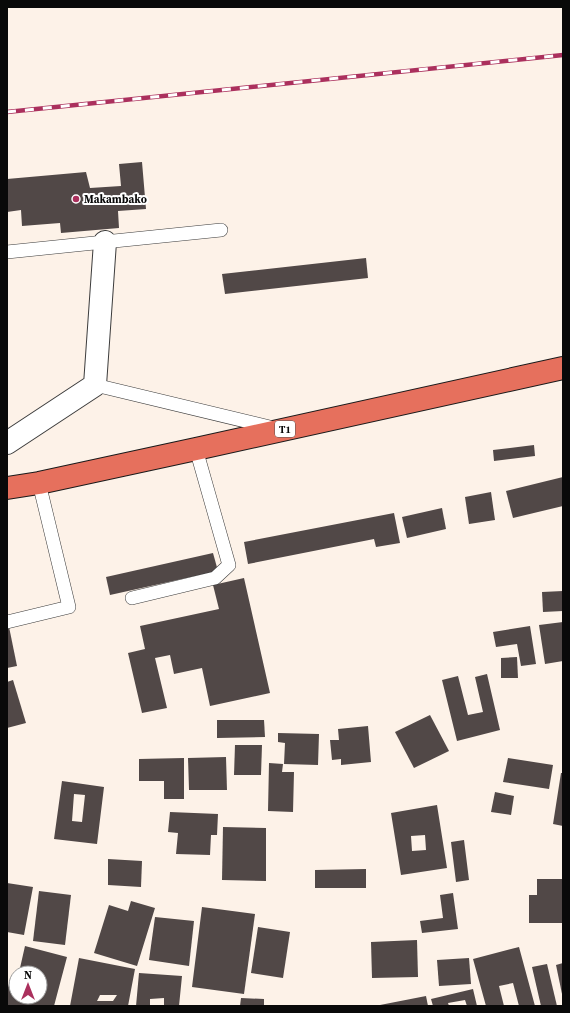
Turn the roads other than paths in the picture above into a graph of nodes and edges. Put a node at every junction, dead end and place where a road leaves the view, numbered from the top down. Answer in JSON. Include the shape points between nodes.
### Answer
{"nodes":[{"id":1,"x":221,"y":230,"type":"dead end"},
{"id":2,"x":105,"y":242,"type":"junction"},
{"id":3,"x":7,"y":252,"type":"edge"},
{"id":4,"x":563,"y":368,"type":"edge"},
{"id":5,"x":95,"y":385,"type":"junction"},
{"id":6,"x":282,"y":430,"type":"junction"},
{"id":7,"x":7,"y":443,"type":"edge"},
{"id":8,"x":196,"y":449,"type":"junction"},
{"id":9,"x":39,"y":483,"type":"junction"},
{"id":10,"x":7,"y":488,"type":"edge"},
{"id":11,"x":132,"y":598,"type":"dead end"},
{"id":12,"x":7,"y":622,"type":"edge"}],
"edges":[{"from":1,"to":2,"type":"lane"},
{"from":2,"to":3,"type":"lane"},
{"from":2,"to":5,"type":"street"},
{"from":4,"to":6,"type":"highway","number":"T1"},
{"from":5,"to":6,"type":"lane"},
{"from":5,"to":7,"type":"street"},
{"from":6,"to":8,"type":"highway","number":"T1"},
{"from":8,"to":9,"type":"highway","number":"T1"},
{"from":8,"to":11,"type":"lane","via":[[229,565],[215,578]]},
{"from":9,"to":10,"type":"highway","number":"T1"},
{"from":9,"to":12,"type":"lane","via":[[69,607]]}]}
